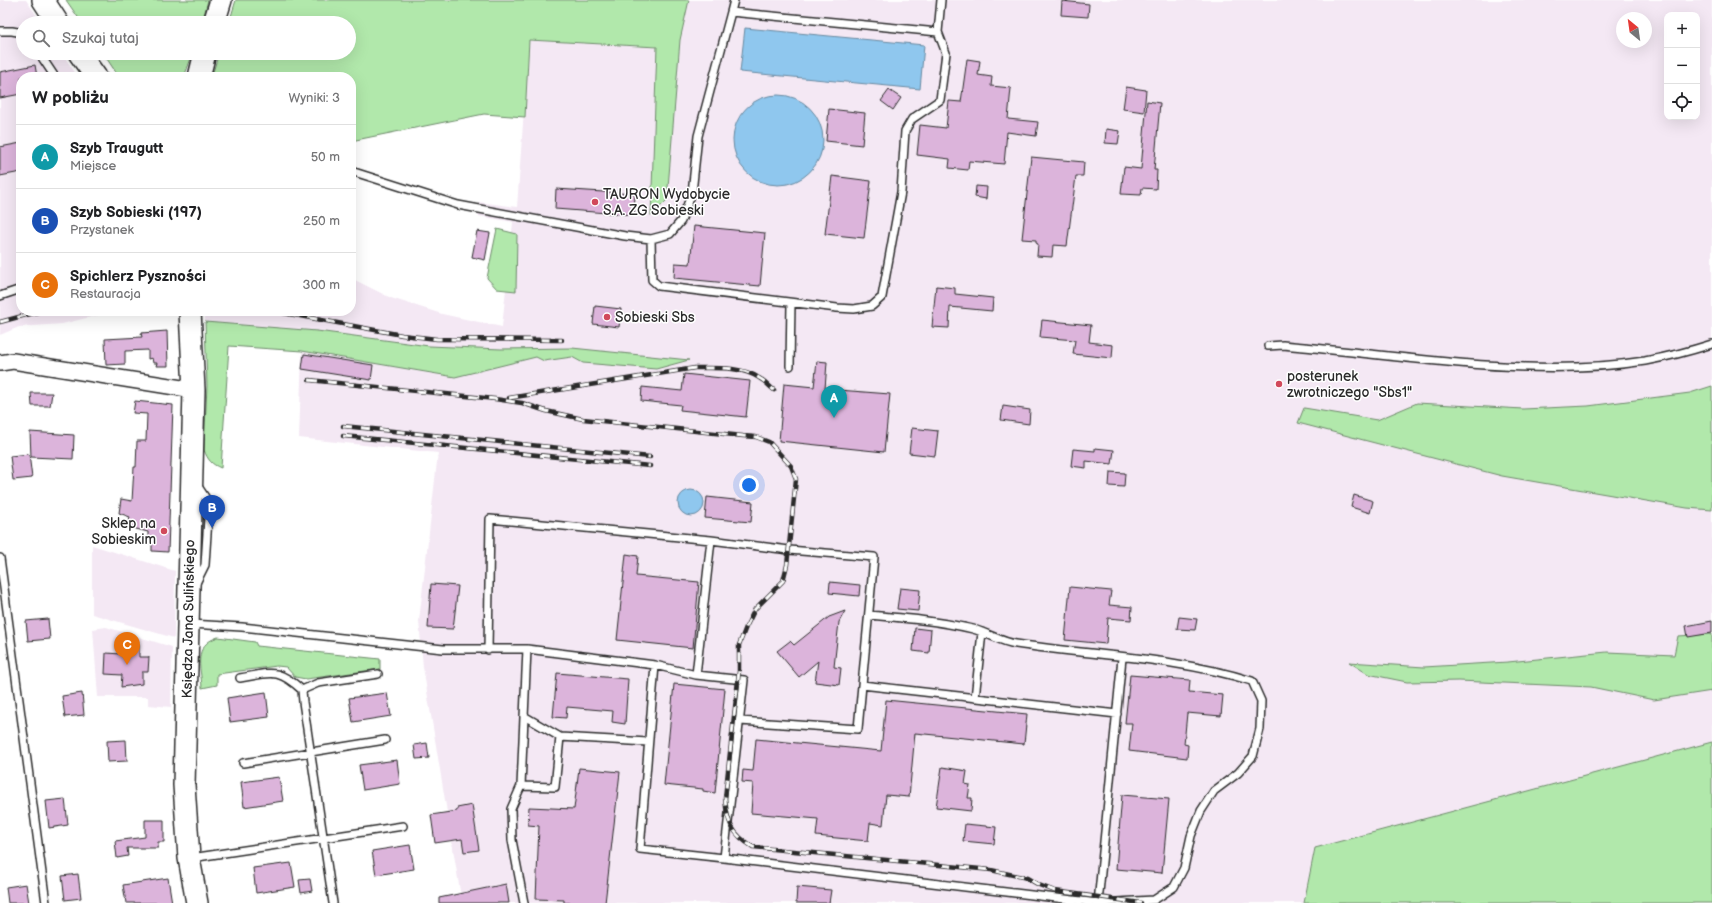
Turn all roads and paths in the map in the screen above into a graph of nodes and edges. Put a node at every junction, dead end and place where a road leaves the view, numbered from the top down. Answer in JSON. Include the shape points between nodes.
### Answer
{"nodes":[{"id":1,"x":221,"y":0,"type":"edge"},
{"id":2,"x":734,"y":0,"type":"edge"},
{"id":3,"x":941,"y":0,"type":"edge"},
{"id":4,"x":731,"y":12,"type":"junction"},
{"id":5,"x":216,"y":16,"type":"edge"},
{"id":6,"x":0,"y":31,"type":"edge"},
{"id":7,"x":16,"y":32,"type":"edge"},
{"id":8,"x":938,"y":32,"type":"junction"},
{"id":9,"x":44,"y":60,"type":"edge"},
{"id":10,"x":84,"y":60,"type":"edge"},
{"id":11,"x":203,"y":60,"type":"edge"},
{"id":12,"x":52,"y":72,"type":"edge"},
{"id":13,"x":92,"y":72,"type":"edge"},
{"id":14,"x":199,"y":72,"type":"edge"},
{"id":15,"x":356,"y":173,"type":"edge"},
{"id":16,"x":651,"y":239,"type":"junction"},
{"id":17,"x":16,"y":291,"type":"edge"},
{"id":18,"x":0,"y":296,"type":"edge"},
{"id":19,"x":791,"y":303,"type":"junction"},
{"id":20,"x":190,"y":316,"type":"edge"},
{"id":21,"x":1712,"y":344,"type":"edge"},
{"id":22,"x":1268,"y":346,"type":"dead end"},
{"id":23,"x":0,"y":363,"type":"edge"},
{"id":24,"x":790,"y":366,"type":"dead end"},
{"id":25,"x":194,"y":390,"type":"junction"},
{"id":26,"x":711,"y":540,"type":"junction"},
{"id":27,"x":0,"y":558,"type":"edge"},
{"id":28,"x":868,"y":615,"type":"junction"},
{"id":29,"x":188,"y":624,"type":"junction"},
{"id":30,"x":982,"y":632,"type":"junction"},
{"id":31,"x":527,"y":649,"type":"junction"},
{"id":32,"x":488,"y":650,"type":"junction"},
{"id":33,"x":1122,"y":658,"type":"junction"},
{"id":34,"x":655,"y":665,"type":"junction"},
{"id":35,"x":378,"y":674,"type":"dead end"},
{"id":36,"x":696,"y":675,"type":"junction"},
{"id":37,"x":240,"y":678,"type":"dead end"},
{"id":38,"x":862,"y":685,"type":"junction"},
{"id":39,"x":302,"y":690,"type":"junction"},
{"id":40,"x":975,"y":698,"type":"junction"},
{"id":41,"x":1117,"y":714,"type":"junction"},
{"id":42,"x":524,"y":716,"type":"junction"},
{"id":43,"x":740,"y":720,"type":"junction"},
{"id":44,"x":560,"y":737,"type":"junction"},
{"id":45,"x":385,"y":740,"type":"dead end"},
{"id":46,"x":648,"y":742,"type":"junction"},
{"id":47,"x":311,"y":752,"type":"junction"},
{"id":48,"x":243,"y":763,"type":"dead end"},
{"id":49,"x":521,"y":786,"type":"junction"},
{"id":50,"x":403,"y":826,"type":"dead end"},
{"id":51,"x":323,"y":838,"type":"junction"},
{"id":52,"x":189,"y":858,"type":"junction"},
{"id":53,"x":724,"y":858,"type":"junction"},
{"id":54,"x":46,"y":903,"type":"edge"},
{"id":55,"x":197,"y":903,"type":"edge"},
{"id":56,"x":333,"y":903,"type":"edge"},
{"id":57,"x":524,"y":903,"type":"edge"},
{"id":58,"x":1098,"y":903,"type":"edge"}],
"edges":[{"from":1,"to":5,"type":"street"},
{"from":2,"to":4,"type":"lane"},
{"from":3,"to":8,"type":"lane"},
{"from":4,"to":8,"type":"lane"},
{"from":4,"to":16,"type":"lane","via":[[698,136],[692,193],[681,222],[670,234]]},
{"from":6,"to":7,"type":"lane"},
{"from":8,"to":19,"type":"lane","via":[[946,53],[940,100],[912,119],[905,131],[901,192],[882,297],[872,306],[854,309]]},
{"from":9,"to":12,"type":"lane"},
{"from":10,"to":13,"type":"street"},
{"from":11,"to":14,"type":"street"},
{"from":15,"to":16,"type":"lane","via":[[458,205]]},
{"from":16,"to":19,"type":"lane","via":[[652,280],[659,286]]},
{"from":17,"to":18,"type":"lane"},
{"from":19,"to":24,"type":"lane"},
{"from":20,"to":25,"type":"street","name":"Księdza Jana Sulińskiego"},
{"from":21,"to":22,"type":"lane","via":[[1645,361],[1603,366],[1560,367],[1485,365],[1297,346]]},
{"from":23,"to":25,"type":"street","via":[[13,361]]},
{"from":25,"to":29,"type":"street","name":"Księdza Jana Sulińskiego"},
{"from":26,"to":28,"type":"lane","via":[[874,557]]},
{"from":26,"to":32,"type":"lane","via":[[490,519]]},
{"from":26,"to":36,"type":"lane"},
{"from":27,"to":54,"type":"lane"},
{"from":28,"to":30,"type":"lane","via":[[939,621]]},
{"from":28,"to":38,"type":"lane"},
{"from":29,"to":32,"type":"lane","via":[[242,627],[443,649]]},
{"from":29,"to":52,"type":"street","name":"Księdza Jana Sulińskiego","via":[[184,785]]},
{"from":30,"to":33,"type":"lane","via":[[1007,643]]},
{"from":30,"to":40,"type":"lane"},
{"from":31,"to":32,"type":"lane"},
{"from":31,"to":34,"type":"lane"},
{"from":31,"to":42,"type":"lane"},
{"from":33,"to":41,"type":"lane"},
{"from":33,"to":58,"type":"lane","via":[[1173,662],[1224,672],[1252,681],[1261,701],[1260,729],[1253,756],[1238,773],[1214,791],[1201,811],[1191,836],[1184,868],[1174,888],[1154,900]]},
{"from":34,"to":36,"type":"lane"},
{"from":34,"to":46,"type":"lane"},
{"from":35,"to":39,"type":"lane","via":[[318,683]]},
{"from":36,"to":43,"type":"lane","via":[[744,680]]},
{"from":37,"to":39,"type":"lane","via":[[276,672],[290,679]]},
{"from":38,"to":40,"type":"lane"},
{"from":38,"to":43,"type":"lane","via":[[858,730]]},
{"from":39,"to":47,"type":"lane"},
{"from":40,"to":41,"type":"lane"},
{"from":41,"to":58,"type":"lane"},
{"from":42,"to":44,"type":"lane"},
{"from":42,"to":49,"type":"lane"},
{"from":43,"to":53,"type":"lane"},
{"from":44,"to":46,"type":"lane"},
{"from":44,"to":49,"type":"lane","via":[[555,788]]},
{"from":45,"to":47,"type":"lane"},
{"from":46,"to":53,"type":"lane","via":[[640,849]]},
{"from":47,"to":48,"type":"lane"},
{"from":47,"to":51,"type":"lane"},
{"from":49,"to":57,"type":"lane","via":[[511,809],[512,840]]},
{"from":50,"to":51,"type":"lane"},
{"from":51,"to":52,"type":"lane"},
{"from":51,"to":56,"type":"lane"},
{"from":52,"to":55,"type":"street","name":"Księdza Jana Sulińskiego"},
{"from":53,"to":58,"type":"lane"}]}
